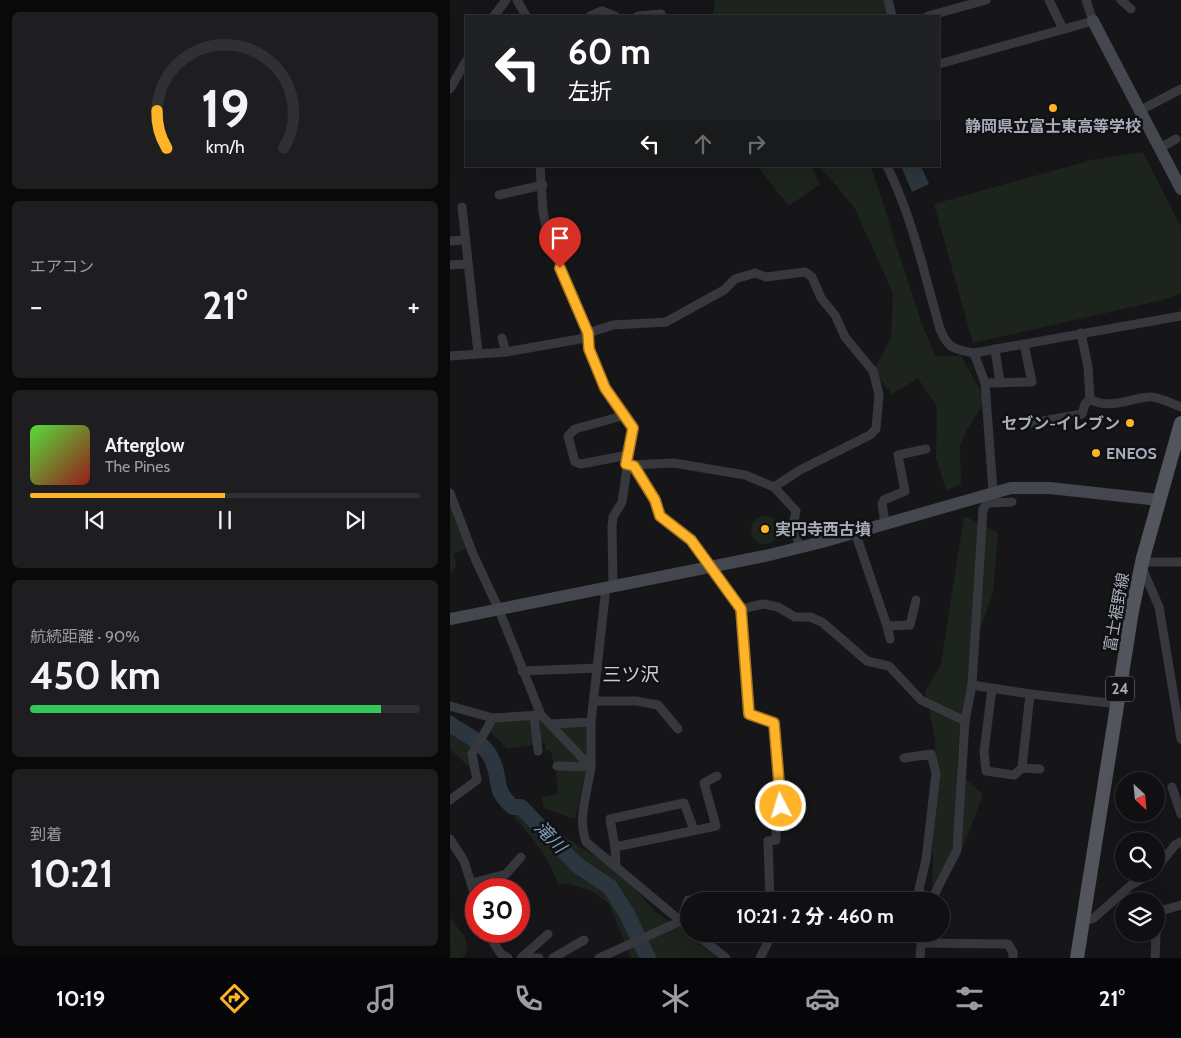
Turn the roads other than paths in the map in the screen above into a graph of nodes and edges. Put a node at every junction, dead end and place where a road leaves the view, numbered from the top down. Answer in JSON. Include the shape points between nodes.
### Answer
{"nodes":[{"id":1,"x":517,"y":0,"type":"edge"},
{"id":2,"x":888,"y":0,"type":"edge"},
{"id":3,"x":986,"y":0,"type":"edge"},
{"id":4,"x":1049,"y":0,"type":"edge"},
{"id":5,"x":1086,"y":0,"type":"edge"},
{"id":6,"x":1121,"y":0,"type":"edge"},
{"id":7,"x":501,"y":2,"type":"edge"},
{"id":8,"x":1131,"y":9,"type":"dead end"},
{"id":9,"x":661,"y":14,"type":"dead end"},
{"id":10,"x":494,"y":15,"type":"edge"},
{"id":11,"x":525,"y":15,"type":"edge"},
{"id":12,"x":592,"y":15,"type":"edge"},
{"id":13,"x":612,"y":15,"type":"edge"},
{"id":14,"x":650,"y":15,"type":"edge"},
{"id":15,"x":892,"y":15,"type":"edge"},
{"id":16,"x":932,"y":15,"type":"edge"},
{"id":17,"x":1093,"y":21,"type":"junction"},
{"id":18,"x":1063,"y":29,"type":"junction"},
{"id":19,"x":465,"y":64,"type":"edge"},
{"id":20,"x":940,"y":64,"type":"edge"},
{"id":21,"x":450,"y":89,"type":"edge"},
{"id":22,"x":1181,"y":89,"type":"edge"},
{"id":23,"x":1141,"y":110,"type":"junction"},
{"id":24,"x":1176,"y":139,"type":"dead end"},
{"id":25,"x":1160,"y":148,"type":"junction"},
{"id":26,"x":540,"y":167,"type":"edge"},
{"id":27,"x":888,"y":167,"type":"edge"},
{"id":28,"x":1177,"y":169,"type":"edge"},
{"id":29,"x":543,"y":185,"type":"junction"},
{"id":30,"x":1181,"y":189,"type":"edge"},
{"id":31,"x":499,"y":195,"type":"dead end"},
{"id":32,"x":462,"y":207,"type":"dead end"},
{"id":33,"x":465,"y":240,"type":"junction"},
{"id":34,"x":450,"y":241,"type":"edge"},
{"id":35,"x":466,"y":264,"type":"junction"},
{"id":36,"x":450,"y":265,"type":"edge"},
{"id":37,"x":1181,"y":316,"type":"edge"},
{"id":38,"x":588,"y":333,"type":"junction"},
{"id":39,"x":1081,"y":333,"type":"junction"},
{"id":40,"x":502,"y":338,"type":"dead end"},
{"id":41,"x":1024,"y":344,"type":"junction"},
{"id":42,"x":995,"y":349,"type":"junction"},
{"id":43,"x":506,"y":352,"type":"junction"},
{"id":44,"x":478,"y":353,"type":"junction"},
{"id":45,"x":974,"y":353,"type":"junction"},
{"id":46,"x":450,"y":356,"type":"edge"},
{"id":47,"x":1000,"y":383,"type":"junction"},
{"id":48,"x":984,"y":384,"type":"junction"},
{"id":49,"x":1090,"y":399,"type":"junction"},
{"id":50,"x":1181,"y":407,"type":"edge"},
{"id":51,"x":626,"y":415,"type":"junction"},
{"id":52,"x":1032,"y":423,"type":"dead end"},
{"id":53,"x":1180,"y":430,"type":"edge"},
{"id":54,"x":926,"y":450,"type":"dead end"},
{"id":55,"x":630,"y":462,"type":"junction"},
{"id":56,"x":774,"y":487,"type":"junction"},
{"id":57,"x":993,"y":491,"type":"junction"},
{"id":58,"x":450,"y":493,"type":"edge"},
{"id":59,"x":1159,"y":500,"type":"junction"},
{"id":60,"x":1012,"y":502,"type":"dead end"},
{"id":61,"x":988,"y":504,"type":"junction"},
{"id":62,"x":885,"y":523,"type":"junction"},
{"id":63,"x":856,"y":532,"type":"junction"},
{"id":64,"x":800,"y":548,"type":"junction"},
{"id":65,"x":1181,"y":562,"type":"edge"},
{"id":66,"x":1142,"y":564,"type":"junction"},
{"id":67,"x":710,"y":567,"type":"junction"},
{"id":68,"x":610,"y":586,"type":"junction"},
{"id":69,"x":916,"y":600,"type":"dead end"},
{"id":70,"x":741,"y":609,"type":"junction"},
{"id":71,"x":499,"y":610,"type":"junction"},
{"id":72,"x":450,"y":619,"type":"edge"},
{"id":73,"x":887,"y":626,"type":"junction"},
{"id":74,"x":890,"y":639,"type":"dead end"},
{"id":75,"x":598,"y":668,"type":"junction"},
{"id":76,"x":522,"y":671,"type":"junction"},
{"id":77,"x":972,"y":685,"type":"junction"},
{"id":78,"x":992,"y":689,"type":"junction"},
{"id":79,"x":1030,"y":694,"type":"junction"},
{"id":80,"x":594,"y":701,"type":"junction"},
{"id":81,"x":1118,"y":704,"type":"junction"},
{"id":82,"x":1178,"y":705,"type":"edge"},
{"id":83,"x":450,"y":706,"type":"edge"},
{"id":84,"x":537,"y":715,"type":"junction"},
{"id":85,"x":493,"y":718,"type":"junction"},
{"id":86,"x":965,"y":721,"type":"junction"},
{"id":87,"x":591,"y":722,"type":"junction"},
{"id":88,"x":550,"y":724,"type":"junction"},
{"id":89,"x":678,"y":729,"type":"dead end"},
{"id":90,"x":1181,"y":739,"type":"edge"},
{"id":91,"x":538,"y":751,"type":"dead end"},
{"id":92,"x":904,"y":758,"type":"dead end"},
{"id":93,"x":557,"y":766,"type":"dead end"},
{"id":94,"x":591,"y":767,"type":"junction"},
{"id":95,"x":1022,"y":768,"type":"junction"},
{"id":96,"x":1040,"y":768,"type":"dead end"},
{"id":97,"x":717,"y":776,"type":"dead end"},
{"id":98,"x":1172,"y":787,"type":"dead end"},
{"id":99,"x":450,"y":800,"type":"edge"},
{"id":100,"x":1181,"y":814,"type":"edge"},
{"id":101,"x":694,"y":830,"type":"junction"},
{"id":102,"x":450,"y":839,"type":"edge"},
{"id":103,"x":1181,"y":842,"type":"edge"},
{"id":104,"x":615,"y":847,"type":"junction"},
{"id":105,"x":521,"y":857,"type":"dead end"},
{"id":106,"x":1165,"y":858,"type":"edge"},
{"id":107,"x":616,"y":866,"type":"junction"},
{"id":108,"x":470,"y":878,"type":"edge"},
{"id":109,"x":491,"y":878,"type":"edge"},
{"id":110,"x":1135,"y":882,"type":"edge"},
{"id":111,"x":770,"y":892,"type":"edge"},
{"id":112,"x":920,"y":892,"type":"edge"},
{"id":113,"x":936,"y":892,"type":"edge"},
{"id":114,"x":1181,"y":905,"type":"edge"},
{"id":115,"x":1165,"y":910,"type":"edge"},
{"id":116,"x":680,"y":920,"type":"edge"},
{"id":117,"x":680,"y":921,"type":"edge"},
{"id":118,"x":1082,"y":922,"type":"junction"},
{"id":119,"x":548,"y":934,"type":"dead end"},
{"id":120,"x":584,"y":940,"type":"dead end"},
{"id":121,"x":706,"y":942,"type":"edge"},
{"id":122,"x":768,"y":942,"type":"edge"},
{"id":123,"x":1156,"y":942,"type":"edge"},
{"id":124,"x":494,"y":943,"type":"edge"},
{"id":125,"x":920,"y":944,"type":"joint"},
{"id":126,"x":508,"y":958,"type":"edge"},
{"id":127,"x":521,"y":958,"type":"edge"},
{"id":128,"x":531,"y":958,"type":"edge"},
{"id":129,"x":539,"y":958,"type":"edge"},
{"id":130,"x":553,"y":958,"type":"edge"},
{"id":131,"x":599,"y":958,"type":"edge"},
{"id":132,"x":726,"y":958,"type":"edge"},
{"id":133,"x":760,"y":958,"type":"edge"},
{"id":134,"x":920,"y":958,"type":"edge"},
{"id":135,"x":1013,"y":958,"type":"edge"},
{"id":136,"x":1076,"y":958,"type":"edge"},
{"id":137,"x":1155,"y":958,"type":"edge"}],
"edges":[{"from":1,"to":11,"type":"street"},
{"from":2,"to":15,"type":"street"},
{"from":3,"to":16,"type":"street"},
{"from":4,"to":18,"type":"street"},
{"from":5,"to":17,"type":"street"},
{"from":6,"to":8,"type":"street"},
{"from":7,"to":10,"type":"street"},
{"from":9,"to":14,"type":"street"},
{"from":12,"to":13,"type":"street","via":[[602,11]]},
{"from":17,"to":18,"type":"street"},
{"from":17,"to":23,"type":"street"},
{"from":18,"to":20,"type":"street"},
{"from":19,"to":21,"type":"street"},
{"from":22,"to":23,"type":"street"},
{"from":23,"to":25,"type":"street"},
{"from":24,"to":25,"type":"street"},
{"from":25,"to":28,"type":"street"},
{"from":26,"to":29,"type":"street"},
{"from":27,"to":45,"type":"street","via":[[902,195],[945,341],[952,348]]},
{"from":28,"to":30,"type":"street"},
{"from":29,"to":31,"type":"street"},
{"from":29,"to":38,"type":"street","via":[[543,212],[548,238]]},
{"from":32,"to":33,"type":"street"},
{"from":33,"to":34,"type":"street"},
{"from":33,"to":35,"type":"street"},
{"from":35,"to":36,"type":"street"},
{"from":35,"to":44,"type":"street"},
{"from":37,"to":39,"type":"street"},
{"from":38,"to":43,"type":"street","via":[[580,338]]},
{"from":38,"to":51,"type":"street","via":[[589,349],[605,388]]},
{"from":38,"to":56,"type":"street","via":[[613,325],[666,322],[724,290],[735,279],[754,273],[766,277],[805,272],[835,315],[845,337],[873,371],[879,394],[876,429]]},
{"from":39,"to":41,"type":"street"},
{"from":39,"to":49,"type":"street"},
{"from":40,"to":43,"type":"street"},
{"from":41,"to":42,"type":"street"},
{"from":41,"to":47,"type":"street","via":[[1032,382]]},
{"from":42,"to":45,"type":"street"},
{"from":42,"to":47,"type":"street"},
{"from":43,"to":44,"type":"street"},
{"from":44,"to":46,"type":"street"},
{"from":45,"to":48,"type":"street"},
{"from":47,"to":48,"type":"street"},
{"from":48,"to":57,"type":"street"},
{"from":49,"to":50,"type":"street","via":[[1119,404],[1152,397]]},
{"from":49,"to":52,"type":"street","via":[[1082,414]]},
{"from":51,"to":55,"type":"street","via":[[633,428]]},
{"from":51,"to":55,"type":"street","via":[[575,429],[568,436],[575,462]]},
{"from":53,"to":59,"type":"main road","name":"富士裾野線","number":"24"},
{"from":54,"to":62,"type":"street","via":[[898,455],[904,491],[884,500]]},
{"from":55,"to":56,"type":"street","via":[[674,463],[745,475]]},
{"from":55,"to":67,"type":"street","via":[[655,500],[660,516],[691,540]]},
{"from":55,"to":68,"type":"street","via":[[622,502],[613,517]]},
{"from":56,"to":64,"type":"street","via":[[796,511],[793,526]]},
{"from":57,"to":59,"type":"street","via":[[1050,488]]},
{"from":57,"to":61,"type":"street"},
{"from":57,"to":62,"type":"street"},
{"from":58,"to":71,"type":"street"},
{"from":59,"to":66,"type":"main road","name":"富士裾野線","number":"24"},
{"from":60,"to":61,"type":"street"},
{"from":61,"to":77,"type":"street","via":[[983,510]]},
{"from":62,"to":63,"type":"street"},
{"from":63,"to":64,"type":"street"},
{"from":63,"to":73,"type":"street"},
{"from":64,"to":67,"type":"street"},
{"from":65,"to":66,"type":"street"},
{"from":66,"to":81,"type":"main road","name":"富士裾野線","number":"24"},
{"from":66,"to":82,"type":"street","via":[[1159,607]]},
{"from":67,"to":68,"type":"street"},
{"from":67,"to":70,"type":"street"},
{"from":68,"to":71,"type":"street"},
{"from":68,"to":75,"type":"street"},
{"from":69,"to":73,"type":"street","via":[[910,625]]},
{"from":70,"to":86,"type":"street","via":[[763,604],[778,607],[796,617],[810,617],[822,622],[867,661],[890,666],[921,700]]},
{"from":70,"to":111,"type":"street","via":[[749,714],[774,723],[781,806],[776,815],[776,840],[768,841]]},
{"from":71,"to":72,"type":"street"},
{"from":71,"to":76,"type":"street"},
{"from":73,"to":74,"type":"street"},
{"from":75,"to":76,"type":"street"},
{"from":75,"to":80,"type":"street"},
{"from":76,"to":84,"type":"street"},
{"from":77,"to":78,"type":"street"},
{"from":77,"to":86,"type":"street"},
{"from":78,"to":79,"type":"street"},
{"from":78,"to":95,"type":"street","via":[[984,751],[986,771],[1014,775]]},
{"from":79,"to":81,"type":"street"},
{"from":79,"to":95,"type":"street"},
{"from":80,"to":87,"type":"street"},
{"from":80,"to":89,"type":"street","via":[[636,701],[658,705]]},
{"from":81,"to":118,"type":"main road","name":"富士裾野線","number":"24"},
{"from":82,"to":90,"type":"street"},
{"from":83,"to":85,"type":"street"},
{"from":84,"to":85,"type":"street"},
{"from":84,"to":88,"type":"street"},
{"from":84,"to":91,"type":"street"},
{"from":85,"to":99,"type":"street","via":[[472,754],[477,780]]},
{"from":86,"to":113,"type":"street","via":[[957,850]]},
{"from":87,"to":88,"type":"street"},
{"from":87,"to":94,"type":"street"},
{"from":88,"to":94,"type":"street"},
{"from":92,"to":112,"type":"street","via":[[931,754],[936,772]]},
{"from":93,"to":94,"type":"street"},
{"from":94,"to":107,"type":"street","via":[[582,831],[586,842]]},
{"from":95,"to":96,"type":"street"},
{"from":97,"to":101,"type":"street","via":[[704,783],[716,826]]},
{"from":98,"to":100,"type":"street"},
{"from":101,"to":104,"type":"street"},
{"from":101,"to":104,"type":"street","via":[[684,803],[610,819]]},
{"from":102,"to":108,"type":"street"},
{"from":103,"to":106,"type":"street"},
{"from":104,"to":107,"type":"street"},
{"from":105,"to":109,"type":"street","via":[[506,874]]},
{"from":107,"to":116,"type":"street"},
{"from":110,"to":118,"type":"street","via":[[1094,918]]},
{"from":114,"to":115,"type":"street"},
{"from":117,"to":131,"type":"street"},
{"from":118,"to":136,"type":"main road","name":"富士裾野線","number":"24"},
{"from":119,"to":127,"type":"street"},
{"from":120,"to":130,"type":"street"},
{"from":121,"to":132,"type":"street"},
{"from":122,"to":133,"type":"street"},
{"from":123,"to":137,"type":"street"},
{"from":124,"to":126,"type":"street"},
{"from":125,"to":134,"type":"street"},
{"from":125,"to":135,"type":"street","via":[[1008,944]]},
{"from":128,"to":129,"type":"street"}]}
